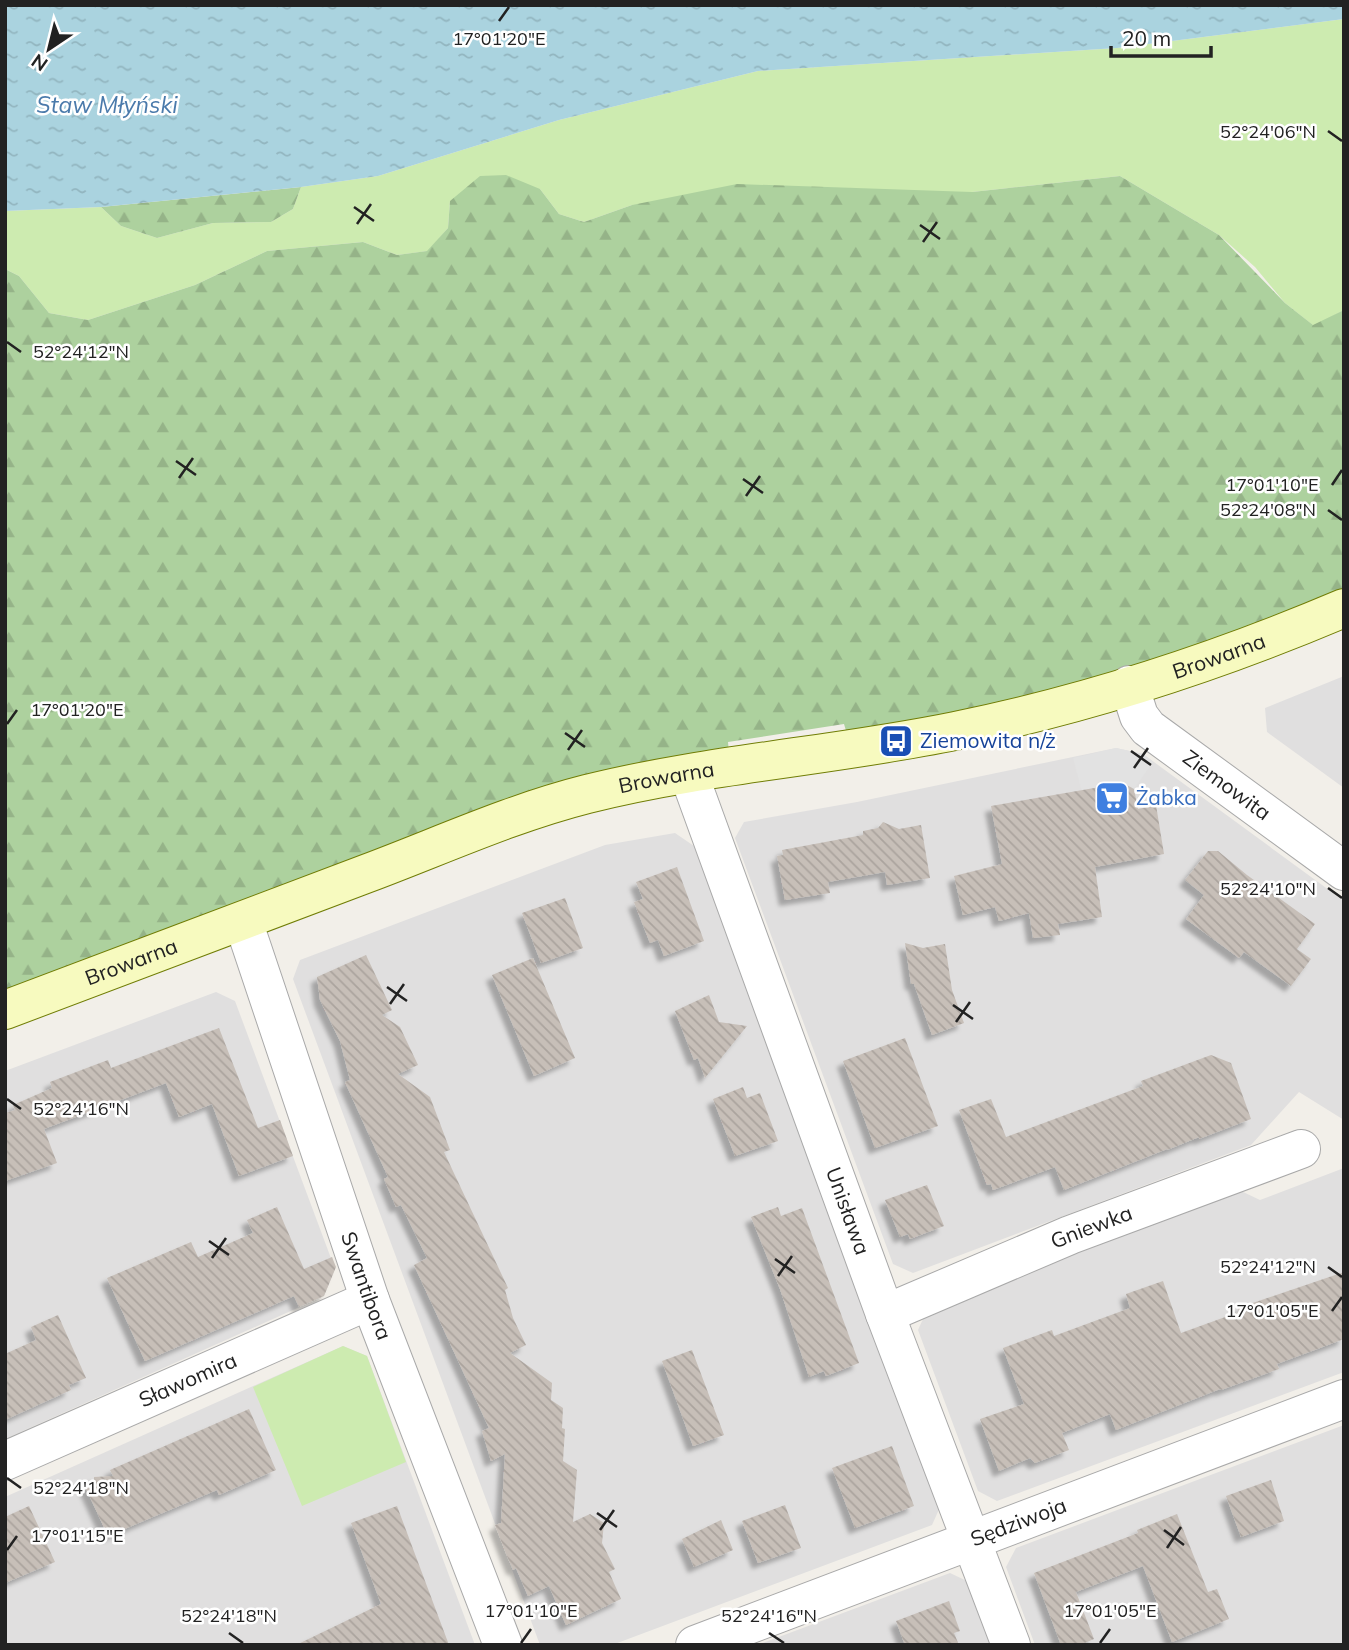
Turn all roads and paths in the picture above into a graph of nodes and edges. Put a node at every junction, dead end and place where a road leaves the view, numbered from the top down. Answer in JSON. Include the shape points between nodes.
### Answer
{"nodes":[{"id":1,"x":1344,"y":608,"type":"edge"},
{"id":2,"x":1129,"y":685,"type":"junction"},
{"id":3,"x":689,"y":775,"type":"junction"},
{"id":4,"x":1344,"y":871,"type":"edge"},
{"id":5,"x":243,"y":920,"type":"junction"},
{"id":6,"x":5,"y":1010,"type":"edge"},
{"id":7,"x":1301,"y":1149,"type":"dead end"},
{"id":8,"x":370,"y":1300,"type":"junction"},
{"id":9,"x":885,"y":1314,"type":"junction"},
{"id":10,"x":1344,"y":1399,"type":"edge"},
{"id":11,"x":5,"y":1461,"type":"edge"},
{"id":12,"x":969,"y":1540,"type":"junction"},
{"id":13,"x":503,"y":1645,"type":"edge"},
{"id":14,"x":695,"y":1645,"type":"edge"},
{"id":15,"x":1011,"y":1645,"type":"edge"}],
"edges":[{"from":1,"to":2,"type":"street","name":"Browarna","via":[[1255,644]]},
{"from":2,"to":3,"type":"street","name":"Browarna","via":[[954,732]]},
{"from":2,"to":4,"type":"street","name":"Ziemowita","via":[[1148,728]]},
{"from":3,"to":5,"type":"street","name":"Browarna","via":[[584,795],[540,809]]},
{"from":3,"to":9,"type":"street","name":"Unisława"},
{"from":5,"to":6,"type":"street","name":"Browarna"},
{"from":5,"to":8,"type":"street","name":"Swantibora"},
{"from":7,"to":9,"type":"street","name":"Gniewka","via":[[1070,1235]]},
{"from":8,"to":11,"type":"street","name":"Sławomira"},
{"from":8,"to":13,"type":"street","name":"Swantibora"},
{"from":9,"to":12,"type":"street","name":"Unisława"},
{"from":10,"to":12,"type":"street","name":"Sędziwoja"},
{"from":12,"to":14,"type":"street","name":"Sędziwoja"},
{"from":12,"to":15,"type":"street","name":"Unisława"}]}
